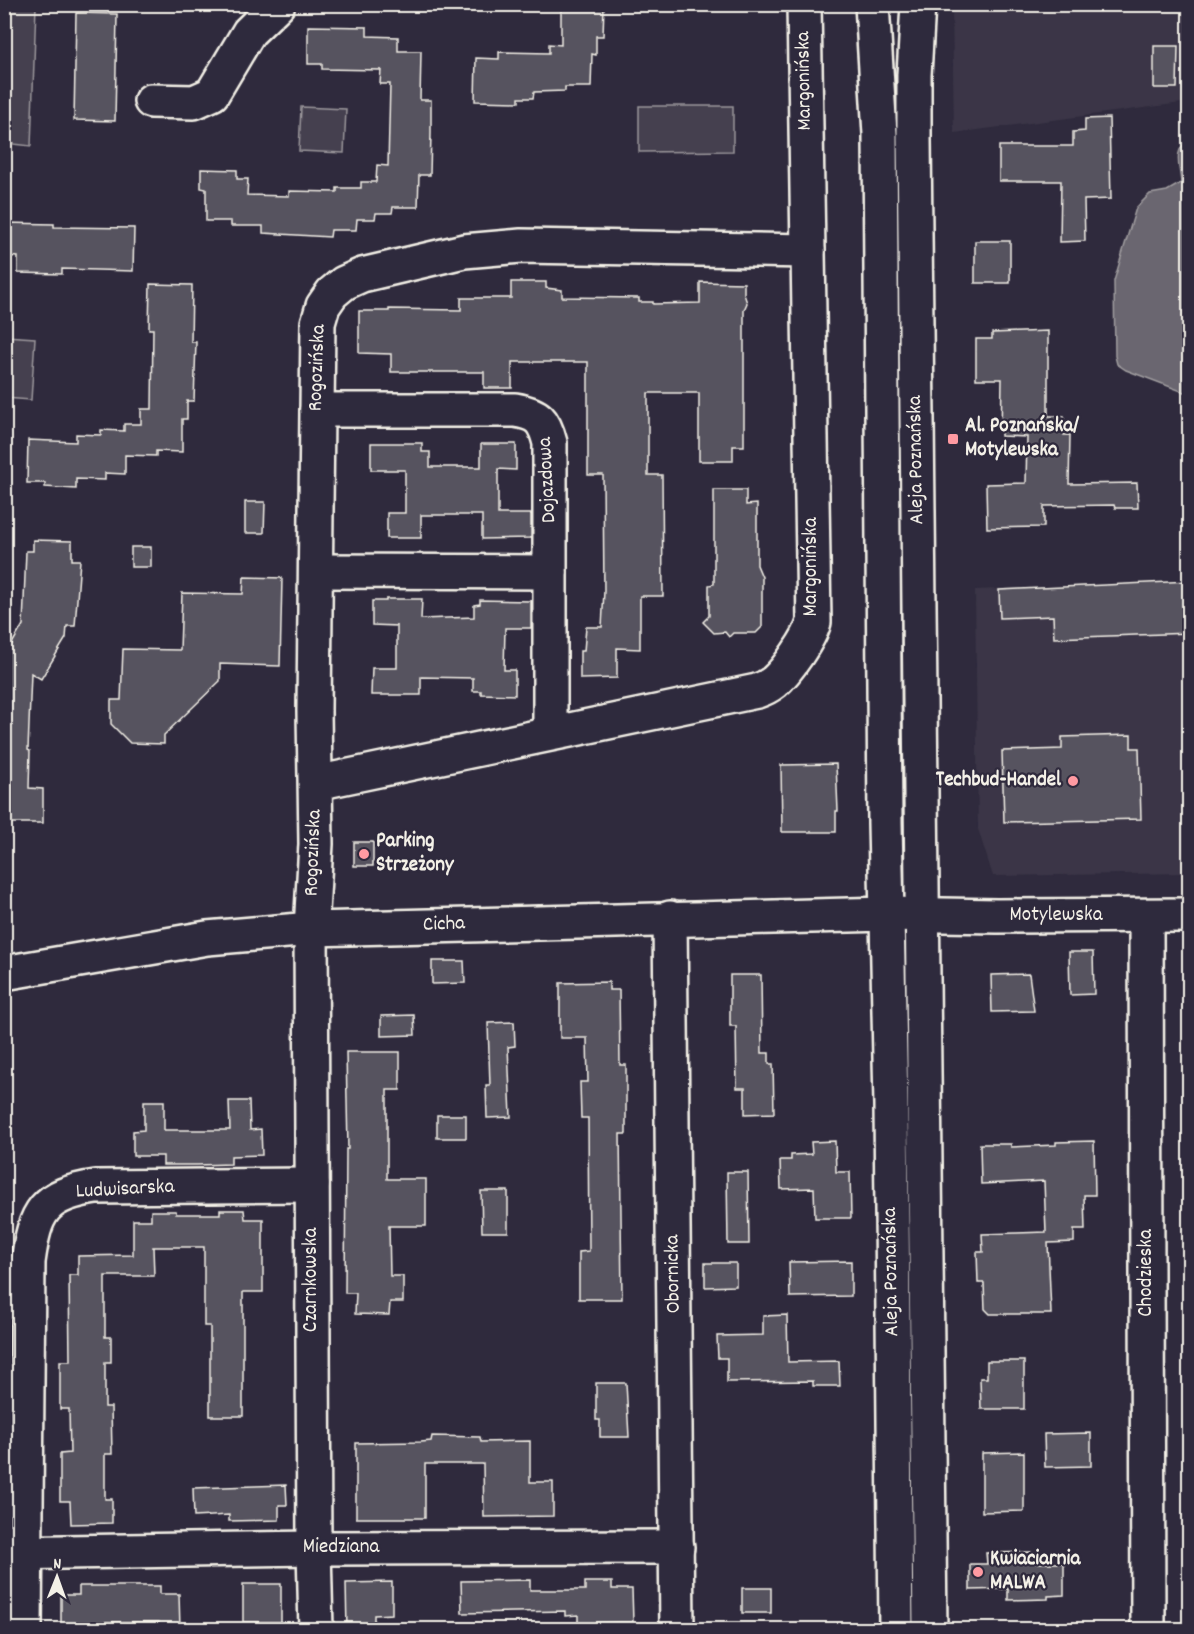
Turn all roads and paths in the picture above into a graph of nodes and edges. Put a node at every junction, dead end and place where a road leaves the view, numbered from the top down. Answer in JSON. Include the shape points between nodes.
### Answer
{"nodes":[{"id":1,"x":278,"y":4,"type":"edge"},
{"id":2,"x":804,"y":4,"type":"edge"},
{"id":3,"x":872,"y":4,"type":"edge"},
{"id":4,"x":918,"y":4,"type":"edge"},
{"id":5,"x":151,"y":101,"type":"dead end"},
{"id":6,"x":808,"y":251,"type":"junction"},
{"id":7,"x":317,"y":410,"type":"junction"},
{"id":8,"x":316,"y":571,"type":"junction"},
{"id":9,"x":550,"y":572,"type":"junction"},
{"id":10,"x":550,"y":733,"type":"junction"},
{"id":11,"x":316,"y":783,"type":"junction"},
{"id":12,"x":887,"y":914,"type":"junction"},
{"id":13,"x":922,"y":915,"type":"junction"},
{"id":14,"x":1190,"y":915,"type":"edge"},
{"id":15,"x":1146,"y":916,"type":"junction"},
{"id":16,"x":670,"y":918,"type":"junction"},
{"id":17,"x":311,"y":929,"type":"junction"},
{"id":18,"x":4,"y":973,"type":"edge"},
{"id":19,"x":312,"y":1185,"type":"junction"},
{"id":20,"x":677,"y":1547,"type":"junction"},
{"id":21,"x":314,"y":1548,"type":"junction"},
{"id":22,"x":15,"y":1553,"type":"edge"},
{"id":23,"x":25,"y":1629,"type":"edge"},
{"id":24,"x":316,"y":1629,"type":"edge"},
{"id":25,"x":677,"y":1629,"type":"edge"},
{"id":26,"x":896,"y":1629,"type":"edge"},
{"id":27,"x":930,"y":1629,"type":"edge"},
{"id":28,"x":1148,"y":1629,"type":"edge"}],
"edges":[{"from":1,"to":5,"type":"street","via":[[249,32],[212,94],[194,102]]},
{"from":2,"to":6,"type":"street","name":"Margonińska"},
{"from":3,"to":12,"type":"street","name":"Aleja Poznańska","via":[[879,124]]},
{"from":4,"to":13,"type":"street","name":"Aleja Poznańska","via":[[914,105]]},
{"from":6,"to":7,"type":"street","name":"Rogozińska","via":[[521,246],[464,251],[362,275],[344,283],[322,306],[318,323]]},
{"from":6,"to":10,"type":"street","name":"Margonińska","via":[[812,631],[776,681],[758,692]]},
{"from":7,"to":8,"type":"street","name":"Rogozińska"},
{"from":7,"to":9,"type":"street","name":"Dojazdowa","via":[[515,410],[540,418],[550,443]]},
{"from":8,"to":9,"type":"street"},
{"from":8,"to":11,"type":"street","name":"Rogozińska"},
{"from":9,"to":10,"type":"street","name":"Dojazdowa"},
{"from":10,"to":11,"type":"street","name":"Margonińska"},
{"from":11,"to":17,"type":"street","name":"Rogozińska"},
{"from":12,"to":13,"type":"street"},
{"from":12,"to":16,"type":"street","name":"Cicha"},
{"from":12,"to":26,"type":"street","name":"Aleja Poznańska"},
{"from":13,"to":15,"type":"street","name":"Motylewska"},
{"from":13,"to":27,"type":"street","name":"Aleja Poznańska"},
{"from":14,"to":15,"type":"street","name":"Motylewska"},
{"from":15,"to":28,"type":"street","name":"Chodzieska"},
{"from":16,"to":17,"type":"street","name":"Cicha"},
{"from":16,"to":20,"type":"street","name":"Obornicka"},
{"from":17,"to":18,"type":"street","name":"Cicha","via":[[207,938]]},
{"from":17,"to":19,"type":"street","name":"Czarnkowska"},
{"from":19,"to":21,"type":"street","name":"Czarnkowska"},
{"from":19,"to":22,"type":"street","name":"Ludwisarska","via":[[96,1187],[68,1193],[45,1206],[35,1223],[28,1262]]},
{"from":20,"to":21,"type":"street","name":"Miedziana"},
{"from":20,"to":25,"type":"street","name":"Obornicka"},
{"from":21,"to":22,"type":"street","name":"Miedziana"},
{"from":21,"to":24,"type":"street","name":"Czarnkowska"},
{"from":22,"to":23,"type":"street","name":"Ludwisarska"}]}
